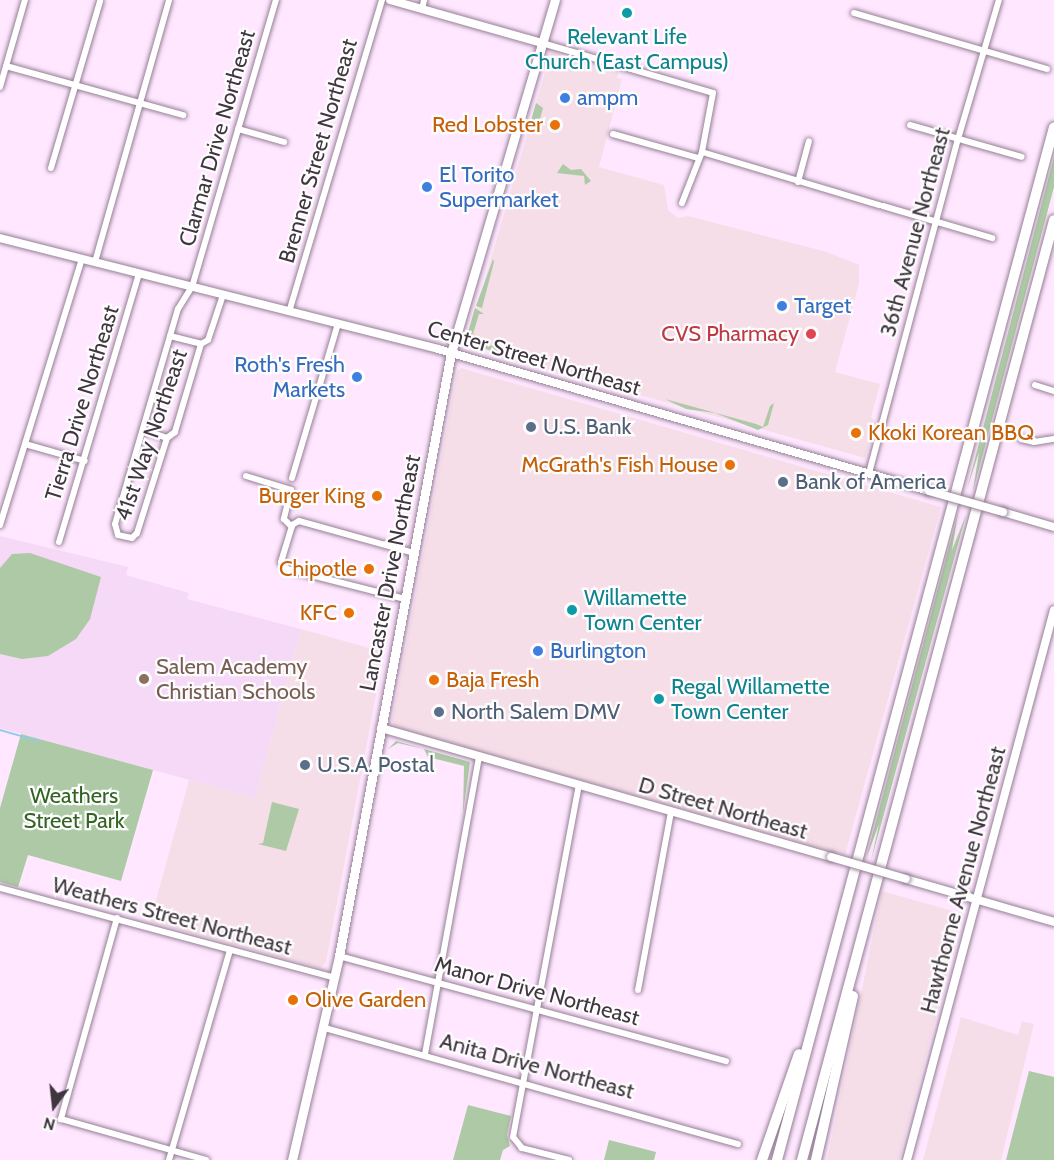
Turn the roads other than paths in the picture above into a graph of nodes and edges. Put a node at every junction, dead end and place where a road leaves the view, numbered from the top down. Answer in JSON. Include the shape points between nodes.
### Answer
{"nodes":[{"id":1,"x":25,"y":0,"type":"edge"},
{"id":2,"x":169,"y":0,"type":"edge"},
{"id":3,"x":276,"y":0,"type":"edge"},
{"id":4,"x":382,"y":0,"type":"edge"},
{"id":5,"x":390,"y":0,"type":"edge"},
{"id":6,"x":555,"y":0,"type":"edge"},
{"id":7,"x":999,"y":0,"type":"edge"},
{"id":8,"x":99,"y":1,"type":"edge"},
{"id":9,"x":423,"y":4,"type":"edge"},
{"id":10,"x":854,"y":13,"type":"dead end"},
{"id":11,"x":542,"y":43,"type":"junction"},
{"id":12,"x":984,"y":51,"type":"junction"},
{"id":13,"x":6,"y":66,"type":"junction"},
{"id":14,"x":1047,"y":69,"type":"dead end"},
{"id":15,"x":75,"y":84,"type":"junction"},
{"id":16,"x":0,"y":87,"type":"edge"},
{"id":17,"x":139,"y":102,"type":"junction"},
{"id":18,"x":183,"y":115,"type":"dead end"},
{"id":19,"x":910,"y":125,"type":"dead end"},
{"id":20,"x":1054,"y":127,"type":"edge"},
{"id":21,"x":238,"y":129,"type":"junction"},
{"id":22,"x":613,"y":134,"type":"dead end"},
{"id":23,"x":958,"y":139,"type":"junction"},
{"id":24,"x":809,"y":141,"type":"dead end"},
{"id":25,"x":284,"y":142,"type":"dead end"},
{"id":26,"x":700,"y":155,"type":"junction"},
{"id":27,"x":1022,"y":158,"type":"dead end"},
{"id":28,"x":51,"y":168,"type":"dead end"},
{"id":29,"x":798,"y":182,"type":"junction"},
{"id":30,"x":682,"y":203,"type":"dead end"},
{"id":31,"x":1054,"y":220,"type":"edge"},
{"id":32,"x":936,"y":222,"type":"junction"},
{"id":33,"x":0,"y":238,"type":"edge"},
{"id":34,"x":992,"y":238,"type":"dead end"},
{"id":35,"x":82,"y":259,"type":"junction"},
{"id":36,"x":95,"y":262,"type":"junction"},
{"id":37,"x":140,"y":274,"type":"junction"},
{"id":38,"x":192,"y":287,"type":"junction"},
{"id":39,"x":223,"y":295,"type":"junction"},
{"id":40,"x":290,"y":312,"type":"junction"},
{"id":41,"x":338,"y":324,"type":"junction"},
{"id":42,"x":170,"y":336,"type":"junction"},
{"id":43,"x":201,"y":344,"type":"junction"},
{"id":44,"x":451,"y":353,"type":"junction"},
{"id":45,"x":1035,"y":385,"type":"dead end"},
{"id":46,"x":1054,"y":391,"type":"edge"},
{"id":47,"x":144,"y":430,"type":"junction"},
{"id":48,"x":167,"y":438,"type":"junction"},
{"id":49,"x":1021,"y":439,"type":"dead end"},
{"id":50,"x":1054,"y":439,"type":"edge"},
{"id":51,"x":25,"y":444,"type":"junction"},
{"id":52,"x":85,"y":460,"type":"junction"},
{"id":53,"x":869,"y":473,"type":"junction"},
{"id":54,"x":246,"y":476,"type":"dead end"},
{"id":55,"x":292,"y":478,"type":"dead end"},
{"id":56,"x":293,"y":524,"type":"junction"},
{"id":57,"x":0,"y":525,"type":"edge"},
{"id":58,"x":1054,"y":527,"type":"edge"},
{"id":59,"x":116,"y":532,"type":"joint"},
{"id":60,"x":59,"y":542,"type":"dead end"},
{"id":61,"x":414,"y":553,"type":"junction"},
{"id":62,"x":405,"y":599,"type":"junction"},
{"id":63,"x":1054,"y":610,"type":"edge"},
{"id":64,"x":381,"y":728,"type":"junction"},
{"id":65,"x":479,"y":757,"type":"junction"},
{"id":66,"x":579,"y":785,"type":"junction"},
{"id":67,"x":671,"y":812,"type":"junction"},
{"id":68,"x":0,"y":888,"type":"edge"},
{"id":69,"x":873,"y":896,"type":"junction"},
{"id":70,"x":977,"y":900,"type":"junction"},
{"id":71,"x":117,"y":918,"type":"junction"},
{"id":72,"x":1054,"y":922,"type":"edge"},
{"id":73,"x":230,"y":950,"type":"junction"},
{"id":74,"x":339,"y":956,"type":"junction"},
{"id":75,"x":335,"y":978,"type":"junction"},
{"id":76,"x":438,"y":982,"type":"junction"},
{"id":77,"x":638,"y":990,"type":"dead end"},
{"id":78,"x":537,"y":1010,"type":"junction"},
{"id":79,"x":814,"y":1021,"type":"junction"},
{"id":80,"x":325,"y":1028,"type":"junction"},
{"id":81,"x":425,"y":1054,"type":"junction"},
{"id":82,"x":726,"y":1061,"type":"dead end"},
{"id":83,"x":525,"y":1081,"type":"junction"},
{"id":84,"x":738,"y":1144,"type":"dead end"},
{"id":85,"x":172,"y":1151,"type":"junction"},
{"id":86,"x":170,"y":1160,"type":"edge"},
{"id":87,"x":206,"y":1160,"type":"edge"},
{"id":88,"x":292,"y":1160,"type":"edge"},
{"id":89,"x":569,"y":1160,"type":"edge"},
{"id":90,"x":762,"y":1160,"type":"edge"},
{"id":91,"x":777,"y":1160,"type":"edge"},
{"id":92,"x":802,"y":1160,"type":"edge"},
{"id":93,"x":816,"y":1160,"type":"edge"},
{"id":94,"x":907,"y":1160,"type":"edge"}],
"edges":[{"from":1,"to":13,"type":"street"},
{"from":2,"to":17,"type":"street"},
{"from":3,"to":21,"type":"street","name":"Clarmar Drive Northeast"},
{"from":4,"to":40,"type":"street","name":"Brenner Street Northeast"},
{"from":5,"to":9,"type":"main road"},
{"from":6,"to":11,"type":"main road","name":"Lancaster Drive Northeast"},
{"from":7,"to":12,"type":"street","name":"36th Avenue Northeast"},
{"from":8,"to":15,"type":"street"},
{"from":9,"to":11,"type":"main road"},
{"from":10,"to":12,"type":"street"},
{"from":11,"to":26,"type":"street","via":[[713,93]]},
{"from":11,"to":44,"type":"main road","name":"Lancaster Drive Northeast"},
{"from":12,"to":14,"type":"street"},
{"from":12,"to":23,"type":"street","name":"36th Avenue Northeast"},
{"from":13,"to":15,"type":"street"},
{"from":13,"to":16,"type":"street"},
{"from":15,"to":17,"type":"street"},
{"from":15,"to":28,"type":"street"},
{"from":17,"to":18,"type":"street"},
{"from":17,"to":36,"type":"street"},
{"from":19,"to":23,"type":"street"},
{"from":20,"to":79,"type":"highway"},
{"from":21,"to":25,"type":"street"},
{"from":21,"to":38,"type":"street","name":"Clarmar Drive Northeast"},
{"from":22,"to":26,"type":"street"},
{"from":23,"to":27,"type":"street"},
{"from":23,"to":32,"type":"street","name":"36th Avenue Northeast"},
{"from":24,"to":29,"type":"street"},
{"from":26,"to":29,"type":"street"},
{"from":26,"to":30,"type":"street"},
{"from":29,"to":32,"type":"street"},
{"from":31,"to":69,"type":"highway"},
{"from":32,"to":34,"type":"street"},
{"from":32,"to":53,"type":"street","name":"36th Avenue Northeast"},
{"from":33,"to":35,"type":"main road","name":"Center Street Northeast"},
{"from":35,"to":36,"type":"main road","name":"Center Street Northeast"},
{"from":35,"to":51,"type":"street"},
{"from":36,"to":37,"type":"main road","name":"Center Street Northeast"},
{"from":37,"to":38,"type":"main road","name":"Center Street Northeast"},
{"from":37,"to":52,"type":"street","name":"Tierra Drive Northeast"},
{"from":38,"to":39,"type":"main road","name":"Center Street Northeast"},
{"from":38,"to":42,"type":"street","name":"Clarmar Drive Northeast","via":[[180,304]]},
{"from":39,"to":40,"type":"main road","name":"Center Street Northeast"},
{"from":39,"to":43,"type":"street","name":"41st Way Northeast","via":[[208,340]]},
{"from":40,"to":41,"type":"main road","name":"Center Street Northeast"},
{"from":41,"to":44,"type":"main road","name":"Center Street Northeast"},
{"from":41,"to":55,"type":"street"},
{"from":42,"to":43,"type":"street"},
{"from":42,"to":47,"type":"street","name":"Clarmar Drive Northeast"},
{"from":43,"to":48,"type":"street","name":"41st Way Northeast","via":[[175,432]]},
{"from":44,"to":53,"type":"main road","name":"Center Street Northeast"},
{"from":44,"to":61,"type":"main road","name":"Lancaster Drive Northeast"},
{"from":45,"to":46,"type":"street"},
{"from":47,"to":48,"type":"street"},
{"from":47,"to":59,"type":"street","name":"Clarmar Drive Northeast"},
{"from":48,"to":59,"type":"street","name":"41st Way Northeast","via":[[137,532],[132,538]]},
{"from":49,"to":50,"type":"street"},
{"from":51,"to":52,"type":"street"},
{"from":51,"to":57,"type":"street"},
{"from":52,"to":60,"type":"street","name":"Tierra Drive Northeast"},
{"from":53,"to":58,"type":"main road","name":"Center Street Northeast","bridge":true},
{"from":54,"to":56,"type":"street","via":[[291,490],[284,519]]},
{"from":56,"to":61,"type":"street"},
{"from":56,"to":62,"type":"street","via":[[283,566]]},
{"from":61,"to":62,"type":"main road","name":"Lancaster Drive Northeast"},
{"from":62,"to":64,"type":"main road","name":"Lancaster Drive Northeast"},
{"from":63,"to":70,"type":"main road","name":"Hawthorne Avenue Northeast"},
{"from":64,"to":65,"type":"main road","name":"D Street Northeast"},
{"from":64,"to":74,"type":"main road","name":"Lancaster Drive Northeast"},
{"from":65,"to":66,"type":"main road","name":"D Street Northeast"},
{"from":65,"to":76,"type":"street"},
{"from":66,"to":67,"type":"main road","name":"D Street Northeast"},
{"from":66,"to":78,"type":"street"},
{"from":67,"to":70,"type":"main road","name":"D Street Northeast","bridge":true},
{"from":67,"to":77,"type":"street"},
{"from":68,"to":71,"type":"street","name":"Weathers Street Northeast"},
{"from":69,"to":92,"type":"highway"},
{"from":69,"to":93,"type":"highway"},
{"from":70,"to":72,"type":"main road","name":"D Street Northeast"},
{"from":70,"to":94,"type":"main road","name":"Hawthorne Avenue Northeast"},
{"from":71,"to":73,"type":"street","name":"Weathers Street Northeast"},
{"from":71,"to":85,"type":"street","via":[[61,1119]]},
{"from":73,"to":75,"type":"street","name":"Weathers Street Northeast"},
{"from":73,"to":85,"type":"street"},
{"from":74,"to":75,"type":"main road","name":"Lancaster Drive Northeast"},
{"from":74,"to":76,"type":"street","name":"Manor Drive Northeast"},
{"from":75,"to":80,"type":"main road","name":"Lancaster Drive Northeast"},
{"from":76,"to":78,"type":"street","name":"Manor Drive Northeast"},
{"from":76,"to":81,"type":"street"},
{"from":78,"to":82,"type":"street","name":"Manor Drive Northeast"},
{"from":78,"to":83,"type":"street"},
{"from":79,"to":90,"type":"highway"},
{"from":79,"to":91,"type":"highway"},
{"from":80,"to":81,"type":"street","name":"Anita Drive Northeast"},
{"from":80,"to":88,"type":"main road","name":"Lancaster Drive Northeast"},
{"from":81,"to":83,"type":"street","name":"Anita Drive Northeast"},
{"from":83,"to":84,"type":"street","name":"Anita Drive Northeast"},
{"from":83,"to":89,"type":"street","via":[[514,1140],[522,1148]]},
{"from":85,"to":86,"type":"street"},
{"from":85,"to":87,"type":"street"}]}
